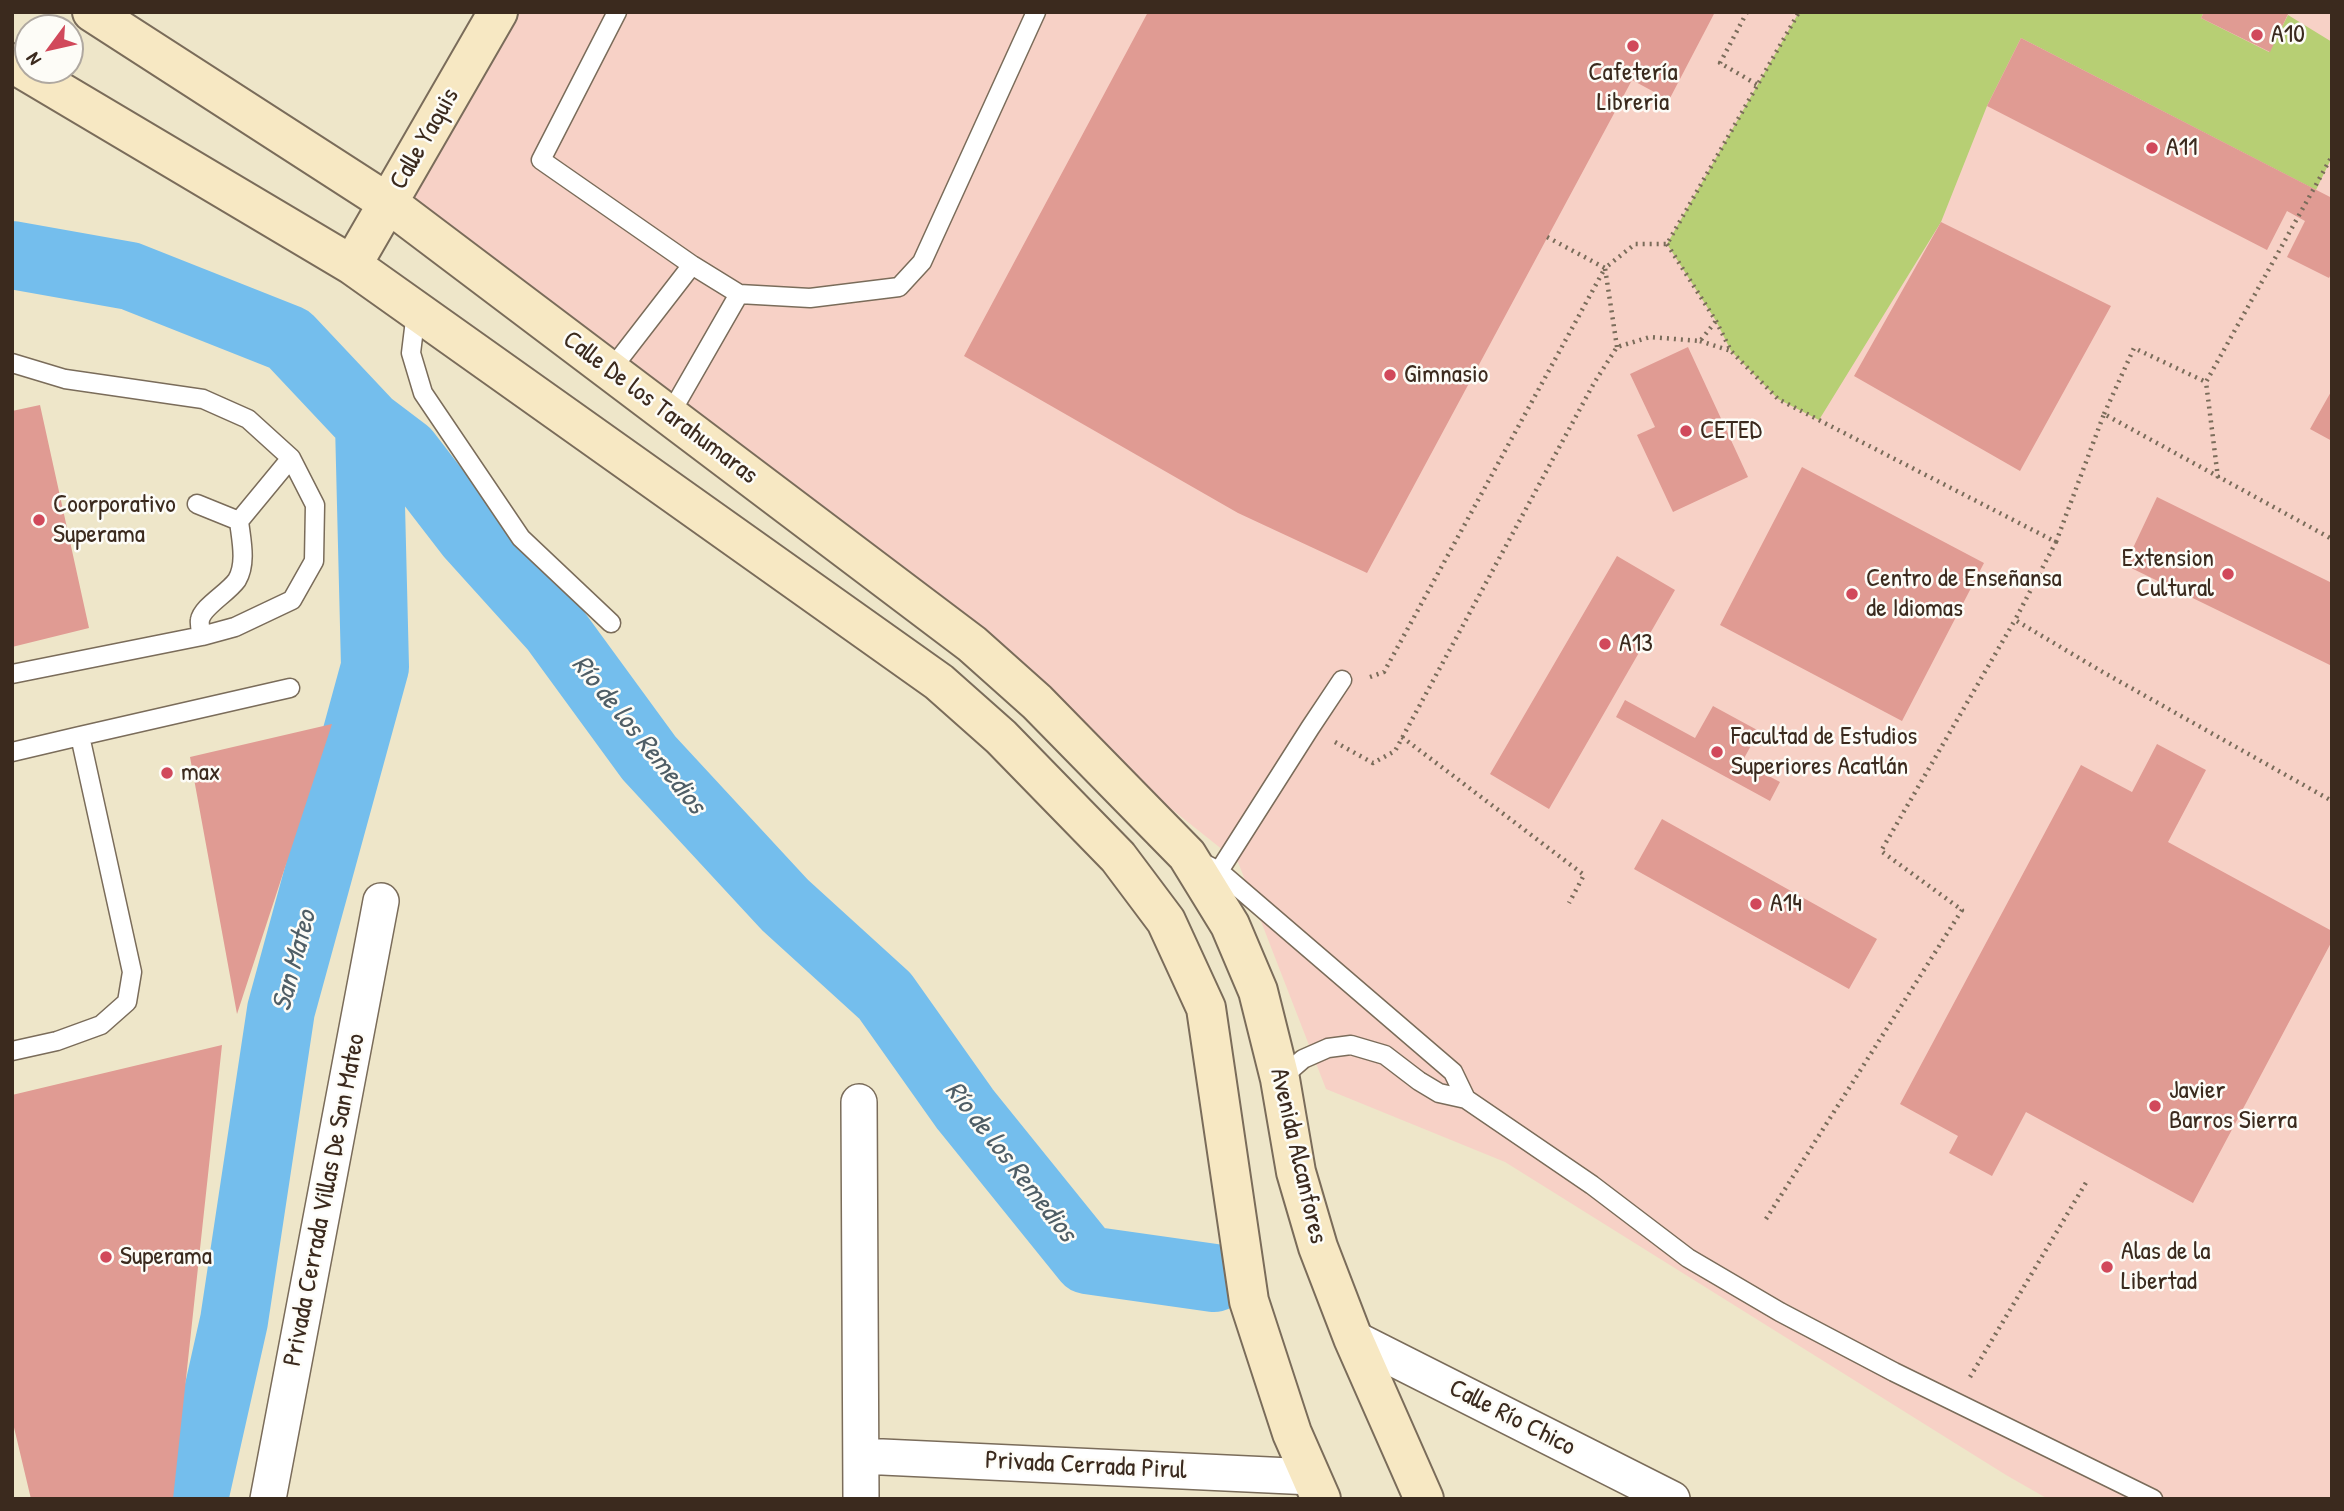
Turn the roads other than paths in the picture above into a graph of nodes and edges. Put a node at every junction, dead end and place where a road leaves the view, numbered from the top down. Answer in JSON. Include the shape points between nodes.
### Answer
{"nodes":[{"id":1,"x":92,"y":12,"type":"edge"},
{"id":2,"x":498,"y":12,"type":"edge"},
{"id":3,"x":617,"y":12,"type":"edge"},
{"id":4,"x":1035,"y":12,"type":"edge"},
{"id":5,"x":12,"y":63,"type":"edge"},
{"id":6,"x":388,"y":203,"type":"junction"},
{"id":7,"x":352,"y":265,"type":"junction"},
{"id":8,"x":692,"y":265,"type":"junction"},
{"id":9,"x":739,"y":294,"type":"junction"},
{"id":10,"x":416,"y":312,"type":"junction"},
{"id":11,"x":12,"y":363,"type":"edge"},
{"id":12,"x":610,"y":371,"type":"junction"},
{"id":13,"x":669,"y":416,"type":"junction"},
{"id":14,"x":291,"y":458,"type":"junction"},
{"id":15,"x":197,"y":504,"type":"dead end"},
{"id":16,"x":239,"y":521,"type":"junction"},
{"id":17,"x":611,"y":623,"type":"dead end"},
{"id":18,"x":202,"y":636,"type":"junction"},
{"id":19,"x":12,"y":674,"type":"edge"},
{"id":20,"x":1340,"y":683,"type":"road end"},
{"id":21,"x":290,"y":688,"type":"dead end"},
{"id":22,"x":80,"y":736,"type":"junction"},
{"id":23,"x":12,"y":752,"type":"edge"},
{"id":24,"x":1203,"y":863,"type":"junction"},
{"id":25,"x":381,"y":901,"type":"dead end"},
{"id":26,"x":12,"y":1051,"type":"edge"},
{"id":27,"x":1280,"y":1079,"type":"junction"},
{"id":28,"x":1466,"y":1099,"type":"junction"},
{"id":29,"x":859,"y":1101,"type":"dead end"},
{"id":30,"x":1353,"y":1338,"type":"junction"},
{"id":31,"x":861,"y":1455,"type":"junction"},
{"id":32,"x":1317,"y":1488,"type":"edge"},
{"id":33,"x":1419,"y":1489,"type":"edge"},
{"id":34,"x":268,"y":1499,"type":"edge"},
{"id":35,"x":862,"y":1499,"type":"edge"},
{"id":36,"x":1672,"y":1499,"type":"edge"},
{"id":37,"x":2153,"y":1499,"type":"edge"}],
"edges":[{"from":1,"to":6,"type":"main road","name":"Calle De los Tarahumaras"},
{"from":2,"to":6,"type":"main road","name":"Calle Yaquis"},
{"from":3,"to":8,"type":"lane","via":[[541,160]]},
{"from":4,"to":9,"type":"lane","via":[[922,262],[899,287],[810,298]]},
{"from":5,"to":7,"type":"main road"},
{"from":6,"to":7,"type":"main road","name":"Calle Yaquis"},
{"from":6,"to":12,"type":"main road","name":"Calle De los Tarahumaras"},
{"from":7,"to":10,"type":"main road"},
{"from":8,"to":9,"type":"lane"},
{"from":8,"to":12,"type":"lane"},
{"from":9,"to":13,"type":"lane"},
{"from":10,"to":17,"type":"lane","via":[[411,353],[423,393],[521,538]]},
{"from":10,"to":32,"type":"main road","via":[[939,682],[1001,737],[1118,857],[1166,921],[1206,1008],[1249,1301],[1292,1433]]},
{"from":11,"to":14,"type":"lane","via":[[65,379],[204,399],[248,419]]},
{"from":12,"to":13,"type":"main road","name":"Calle De los Tarahumaras"},
{"from":13,"to":24,"type":"main road","name":"Calle De los Tarahumaras","via":[[972,644]]},
{"from":14,"to":16,"type":"lane"},
{"from":14,"to":18,"type":"lane","via":[[315,505],[314,561],[292,600],[235,627]]},
{"from":15,"to":16,"type":"lane"},
{"from":16,"to":18,"type":"lane","via":[[243,559],[238,579],[204,610]]},
{"from":18,"to":19,"type":"lane"},
{"from":20,"to":24,"type":"lane"},
{"from":21,"to":22,"type":"lane"},
{"from":22,"to":23,"type":"lane"},
{"from":22,"to":26,"type":"lane","via":[[132,972],[127,1002],[101,1025]]},
{"from":24,"to":27,"type":"main road","name":"Avenida Alcanfores","via":[[1258,991]]},
{"from":24,"to":28,"type":"lane","via":[[1453,1072]]},
{"from":25,"to":34,"type":"street","name":"Privada Cerrada Villas De San Mateo"},
{"from":27,"to":28,"type":"lane","via":[[1303,1059],[1328,1048],[1351,1045],[1385,1055],[1439,1093]]},
{"from":27,"to":30,"type":"main road","name":"Avenida Alcanfores","via":[[1296,1172],[1318,1247]]},
{"from":28,"to":37,"type":"lane","via":[[1688,1258],[1780,1312]]},
{"from":29,"to":31,"type":"street"},
{"from":30,"to":33,"type":"main road","name":"Avenida Alcanfores"},
{"from":30,"to":36,"type":"street","name":"Calle Río Chico"},
{"from":31,"to":32,"type":"street","name":"Privada Cerrada Pirul"},
{"from":31,"to":35,"type":"street"}]}
